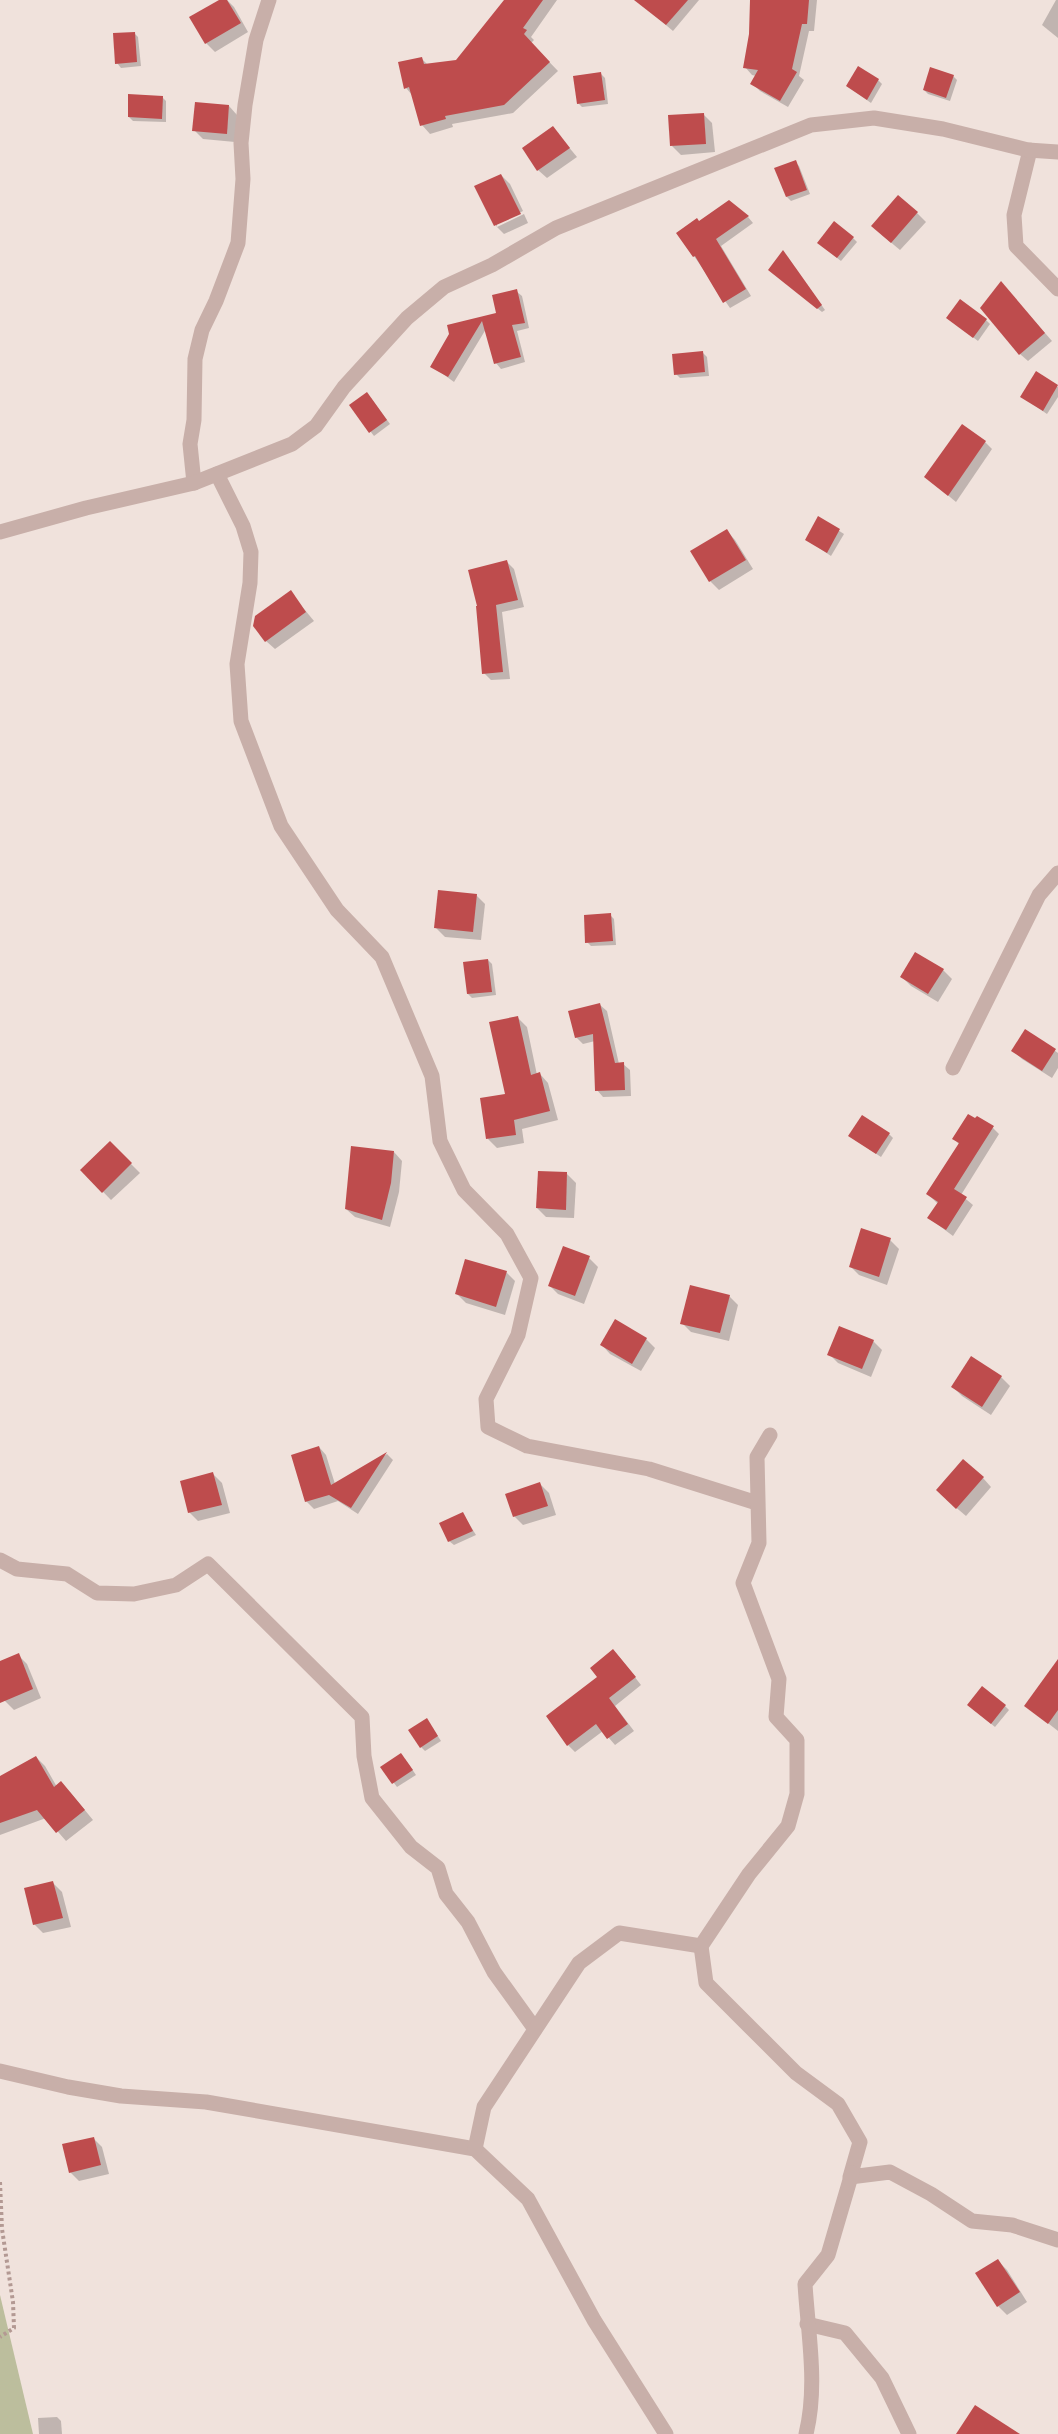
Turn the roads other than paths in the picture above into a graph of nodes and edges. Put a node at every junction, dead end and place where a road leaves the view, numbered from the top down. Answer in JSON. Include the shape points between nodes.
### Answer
{"nodes":[{"id":1,"x":269,"y":0,"type":"edge"},
{"id":2,"x":1030,"y":150,"type":"junction"},
{"id":3,"x":1058,"y":152,"type":"edge"},
{"id":4,"x":1058,"y":289,"type":"edge"},
{"id":5,"x":217,"y":474,"type":"junction"},
{"id":6,"x":194,"y":483,"type":"junction"},
{"id":7,"x":0,"y":532,"type":"edge"},
{"id":8,"x":1058,"y":873,"type":"edge"},
{"id":9,"x":953,"y":1068,"type":"dead end"},
{"id":10,"x":770,"y":1435,"type":"dead end"},
{"id":11,"x":757,"y":1503,"type":"junction"},
{"id":12,"x":0,"y":1560,"type":"edge"},
{"id":13,"x":701,"y":1946,"type":"junction"},
{"id":14,"x":536,"y":2029,"type":"junction"},
{"id":15,"x":0,"y":2071,"type":"edge"},
{"id":16,"x":475,"y":2149,"type":"junction"},
{"id":17,"x":852,"y":2173,"type":"junction"},
{"id":18,"x":1058,"y":2240,"type":"edge"},
{"id":19,"x":807,"y":2324,"type":"junction"},
{"id":20,"x":666,"y":2434,"type":"edge"},
{"id":21,"x":806,"y":2434,"type":"edge"},
{"id":22,"x":909,"y":2434,"type":"edge"}],
"edges":[{"from":1,"to":6,"type":"street","via":[[256,40],[245,105],[238,243],[202,330],[195,359],[190,444]]},
{"from":2,"to":3,"type":"street"},
{"from":2,"to":4,"type":"street","via":[[1014,215],[1016,246]]},
{"from":2,"to":5,"type":"street","via":[[943,129],[874,118],[812,125],[556,228],[444,287],[407,318],[344,387],[316,426],[292,444]]},
{"from":5,"to":6,"type":"street"},
{"from":5,"to":11,"type":"street","via":[[243,526],[251,552],[237,664],[241,720],[281,826],[337,910],[382,957],[432,1076],[440,1141],[464,1190],[507,1234],[531,1278],[518,1335],[486,1399],[488,1427],[527,1446],[649,1469]]},
{"from":6,"to":7,"type":"street"},
{"from":8,"to":9,"type":"street","via":[[1039,895]]},
{"from":10,"to":11,"type":"street","via":[[757,1457]]},
{"from":11,"to":13,"type":"street","via":[[759,1542],[743,1583],[779,1679],[776,1717],[797,1740],[797,1794],[788,1826],[749,1874]]},
{"from":12,"to":14,"type":"street","via":[[17,1569],[67,1574],[97,1593],[134,1594],[176,1586],[208,1564],[362,1717],[372,1798],[411,1847],[438,1868],[446,1894],[468,1922],[494,1972]]},
{"from":13,"to":14,"type":"street","via":[[619,1933],[579,1963]]},
{"from":13,"to":17,"type":"street","via":[[706,1983],[796,2073],[837,2104],[860,2142]]},
{"from":14,"to":16,"type":"street","via":[[483,2107]]},
{"from":15,"to":16,"type":"street","via":[[121,2096],[206,2102]]},
{"from":16,"to":20,"type":"street","via":[[528,2199],[594,2320]]},
{"from":17,"to":18,"type":"street","via":[[850,2177],[890,2172],[972,2220],[1012,2224]]},
{"from":17,"to":19,"type":"street","via":[[828,2255],[805,2284]]},
{"from":19,"to":21,"type":"street","via":[[812,2366]]},
{"from":19,"to":22,"type":"street","via":[[845,2333],[882,2378]]}]}
